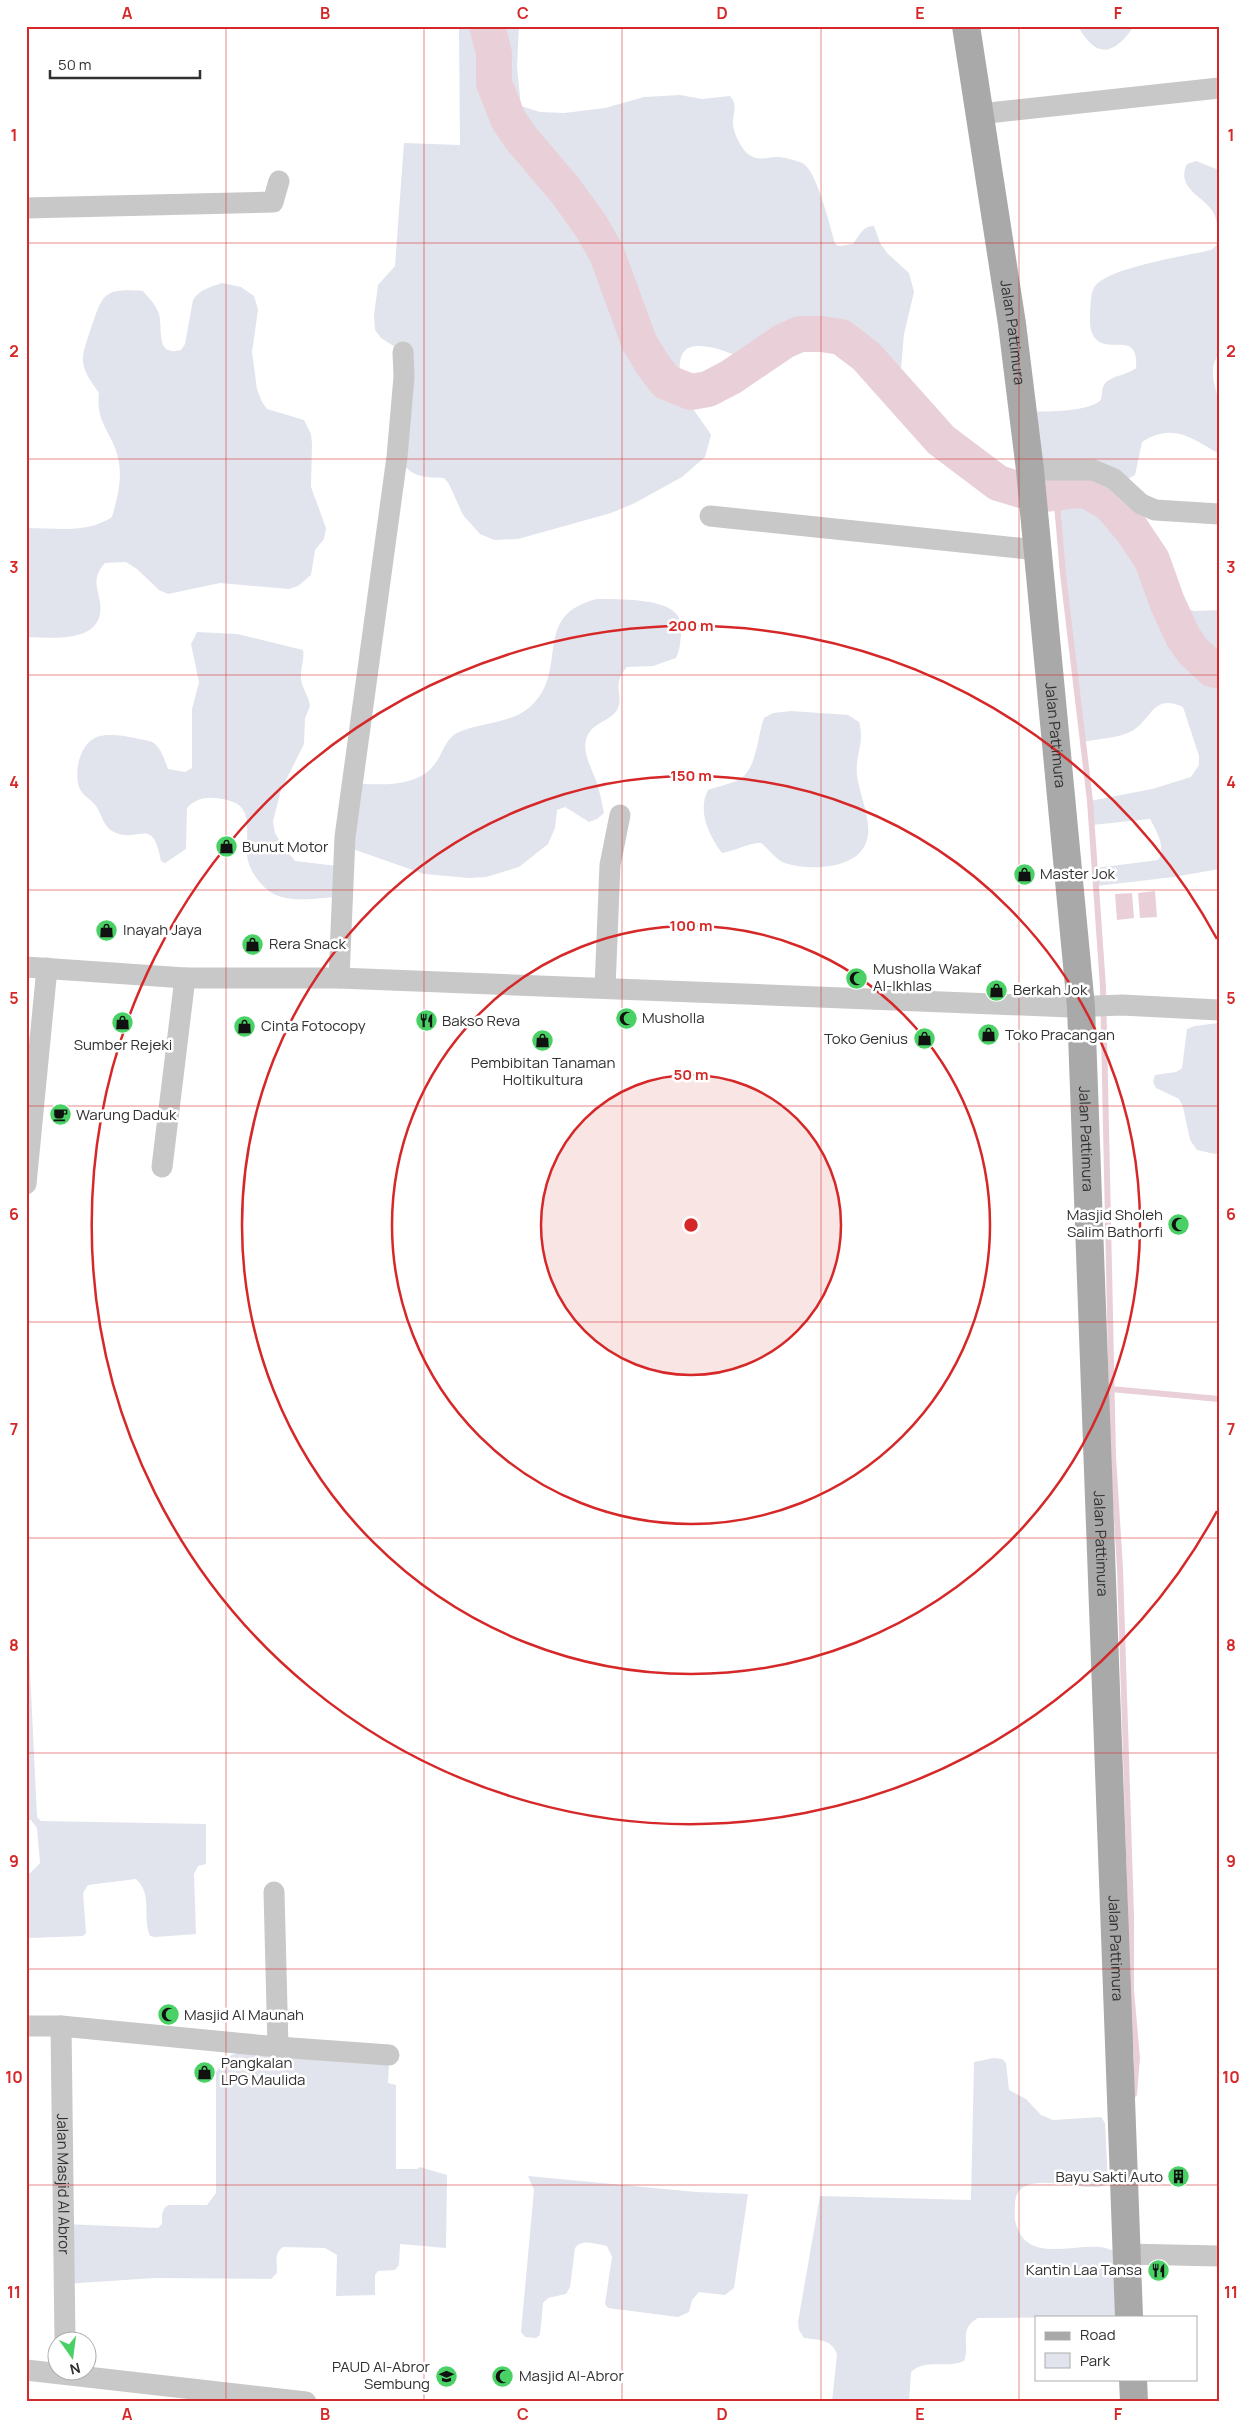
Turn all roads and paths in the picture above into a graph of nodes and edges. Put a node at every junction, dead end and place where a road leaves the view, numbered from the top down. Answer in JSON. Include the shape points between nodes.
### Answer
{"nodes":[{"id":1,"x":966,"y":26,"type":"edge"},
{"id":2,"x":1219,"y":88,"type":"edge"},
{"id":3,"x":979,"y":114,"type":"junction"},
{"id":4,"x":280,"y":181,"type":"dead end"},
{"id":5,"x":26,"y":208,"type":"edge"},
{"id":6,"x":402,"y":352,"type":"dead end"},
{"id":7,"x":1030,"y":476,"type":"junction"},
{"id":8,"x":1219,"y":514,"type":"edge"},
{"id":9,"x":710,"y":516,"type":"dead end"},
{"id":10,"x":1038,"y":548,"type":"junction"},
{"id":11,"x":620,"y":815,"type":"dead end"},
{"id":12,"x":26,"y":967,"type":"edge"},
{"id":13,"x":47,"y":968,"type":"junction"},
{"id":14,"x":185,"y":978,"type":"junction"},
{"id":15,"x":339,"y":978,"type":"junction"},
{"id":16,"x":605,"y":988,"type":"junction"},
{"id":17,"x":1087,"y":1006,"type":"junction"},
{"id":18,"x":1219,"y":1010,"type":"edge"},
{"id":19,"x":162,"y":1167,"type":"dead end"},
{"id":20,"x":26,"y":1184,"type":"edge"},
{"id":21,"x":274,"y":1892,"type":"dead end"},
{"id":22,"x":26,"y":2026,"type":"edge"},
{"id":23,"x":61,"y":2026,"type":"junction"},
{"id":24,"x":278,"y":2047,"type":"junction"},
{"id":25,"x":389,"y":2055,"type":"dead end"},
{"id":26,"x":1126,"y":2254,"type":"junction"},
{"id":27,"x":1219,"y":2256,"type":"edge"},
{"id":28,"x":1129,"y":2316,"type":"edge"},
{"id":29,"x":65,"y":2330,"type":"edge"},
{"id":30,"x":26,"y":2370,"type":"edge"},
{"id":31,"x":48,"y":2371,"type":"edge"},
{"id":32,"x":98,"y":2376,"type":"edge"},
{"id":33,"x":1133,"y":2380,"type":"edge"},
{"id":34,"x":306,"y":2402,"type":"edge"},
{"id":35,"x":1134,"y":2402,"type":"edge"}],
"edges":[{"from":1,"to":3,"type":"main road","name":"Jalan Pattimura"},
{"from":2,"to":3,"type":"street"},
{"from":3,"to":7,"type":"main road","name":"Jalan Pattimura","via":[[1012,324]]},
{"from":4,"to":5,"type":"street","via":[[274,202]]},
{"from":6,"to":15,"type":"street","via":[[404,377],[397,457],[345,837]]},
{"from":7,"to":8,"type":"street","via":[[1069,468],[1093,470],[1114,479],[1140,504],[1155,510]]},
{"from":7,"to":10,"type":"main road","name":"Jalan Pattimura"},
{"from":9,"to":10,"type":"street"},
{"from":10,"to":17,"type":"main road","name":"Jalan Pattimura"},
{"from":11,"to":16,"type":"street","via":[[610,865]]},
{"from":12,"to":13,"type":"street"},
{"from":13,"to":14,"type":"street"},
{"from":13,"to":20,"type":"street"},
{"from":14,"to":15,"type":"street"},
{"from":14,"to":19,"type":"street"},
{"from":15,"to":16,"type":"street"},
{"from":16,"to":17,"type":"street"},
{"from":17,"to":18,"type":"street"},
{"from":17,"to":26,"type":"main road","name":"Jalan Pattimura"},
{"from":21,"to":24,"type":"street"},
{"from":22,"to":23,"type":"street"},
{"from":23,"to":24,"type":"street"},
{"from":23,"to":29,"type":"street","name":"Jalan Masjid Al Abror"},
{"from":24,"to":25,"type":"street"},
{"from":26,"to":27,"type":"street"},
{"from":26,"to":28,"type":"main road","name":"Jalan Pattimura"},
{"from":30,"to":31,"type":"street"},
{"from":32,"to":34,"type":"street"},
{"from":33,"to":35,"type":"main road"}]}
